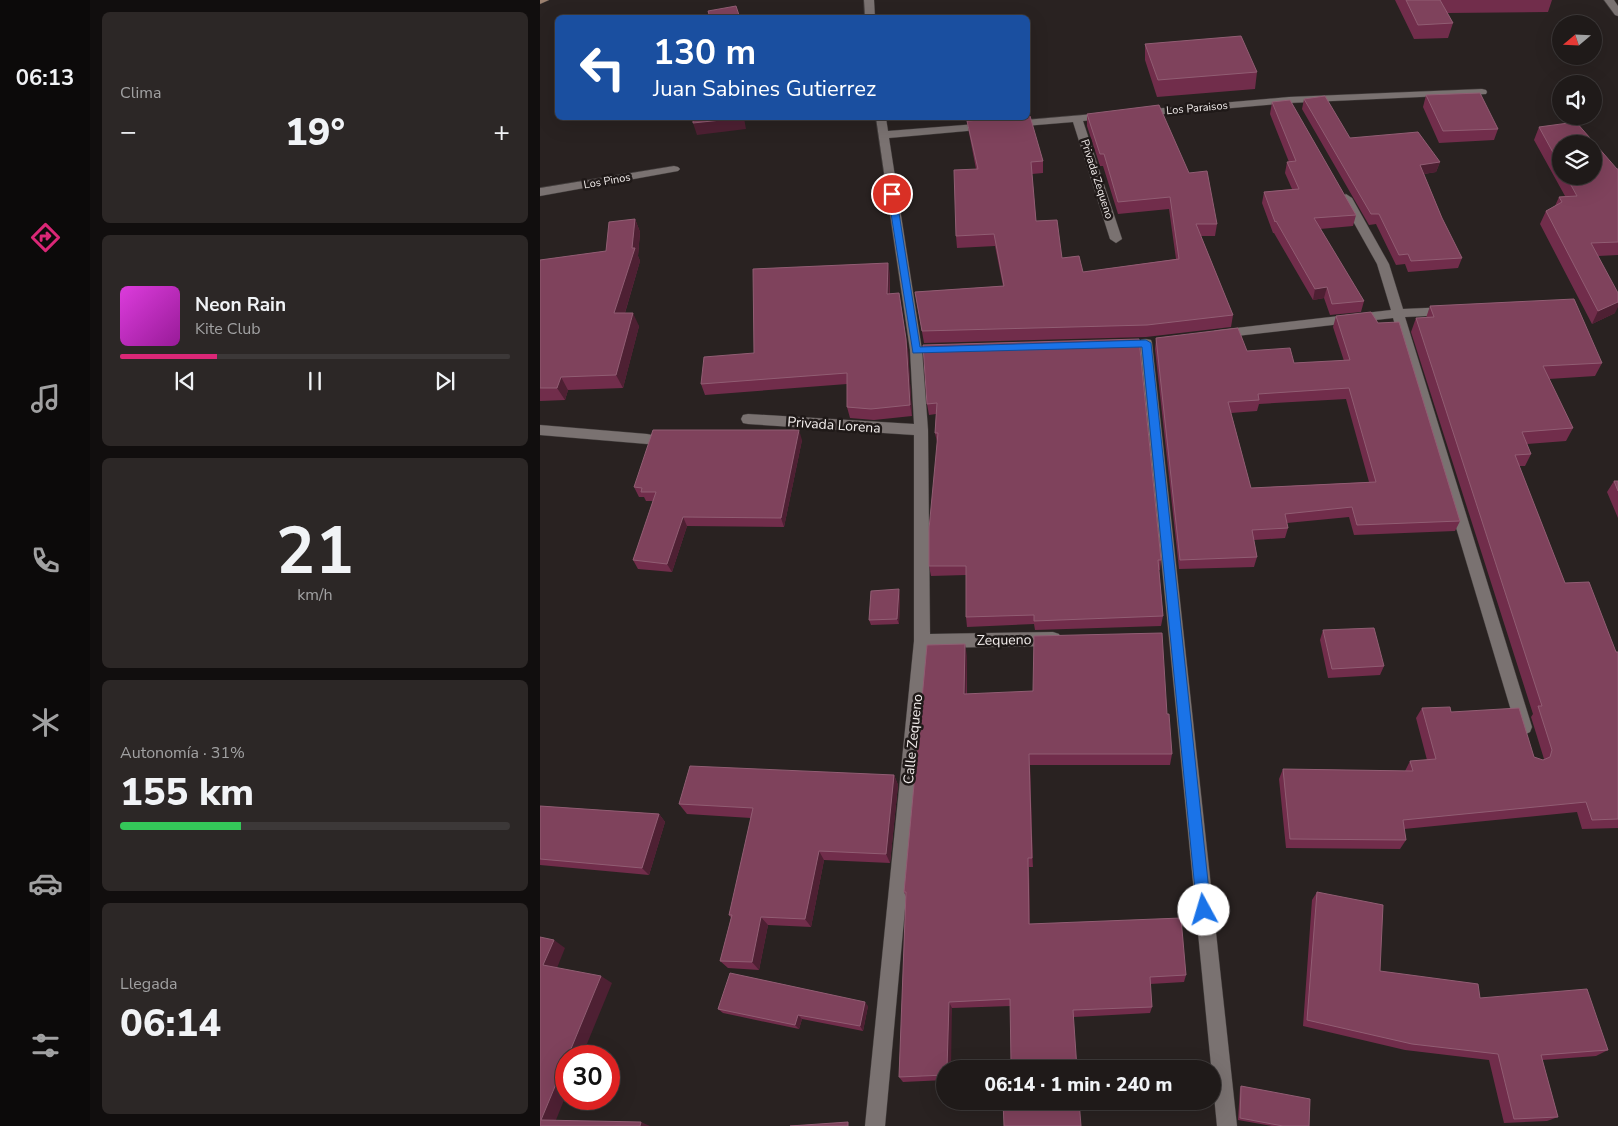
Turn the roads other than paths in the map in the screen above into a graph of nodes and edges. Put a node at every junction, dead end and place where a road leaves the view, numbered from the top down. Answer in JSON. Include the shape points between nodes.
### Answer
{"nodes":[{"id":1,"x":868,"y":0,"type":"edge"},
{"id":2,"x":1609,"y":0,"type":"edge"},
{"id":3,"x":1618,"y":13,"type":"edge"},
{"id":4,"x":870,"y":15,"type":"edge"},
{"id":5,"x":1482,"y":92,"type":"edge"},
{"id":6,"x":1077,"y":118,"type":"junction"},
{"id":7,"x":881,"y":120,"type":"edge"},
{"id":8,"x":883,"y":135,"type":"junction"},
{"id":9,"x":674,"y":169,"type":"dead end"},
{"id":10,"x":1340,"y":188,"type":"edge"},
{"id":11,"x":540,"y":192,"type":"edge"},
{"id":12,"x":1116,"y":239,"type":"dead end"},
{"id":13,"x":1457,"y":310,"type":"edge"},
{"id":14,"x":1398,"y":313,"type":"junction"},
{"id":15,"x":1204,"y":336,"type":"edge"},
{"id":16,"x":1146,"y":343,"type":"edge"},
{"id":17,"x":748,"y":419,"type":"dead end"},
{"id":18,"x":540,"y":430,"type":"edge"},
{"id":19,"x":921,"y":430,"type":"junction"},
{"id":20,"x":647,"y":439,"type":"dead end"},
{"id":21,"x":1176,"y":636,"type":"junction"},
{"id":22,"x":1156,"y":637,"type":"edge"},
{"id":23,"x":1068,"y":638,"type":"edge"},
{"id":24,"x":922,"y":641,"type":"junction"},
{"id":25,"x":1528,"y":741,"type":"edge"},
{"id":26,"x":875,"y":1126,"type":"edge"},
{"id":27,"x":1227,"y":1126,"type":"edge"}],
"edges":[{"from":1,"to":4,"type":"street"},
{"from":2,"to":3,"type":"street"},
{"from":5,"to":6,"type":"street","name":"Los Paraisos"},
{"from":6,"to":8,"type":"street","name":"Los Paraisos"},
{"from":6,"to":12,"type":"street","name":"Privada Zequeno"},
{"from":7,"to":8,"type":"street","name":"Calle Zequeno"},
{"from":8,"to":19,"type":"street","name":"Calle Zequeno","via":[[921,350]]},
{"from":9,"to":11,"type":"street","name":"Los Pinos"},
{"from":10,"to":14,"type":"street","via":[[1383,264]]},
{"from":13,"to":14,"type":"street"},
{"from":14,"to":15,"type":"street"},
{"from":14,"to":25,"type":"street"},
{"from":16,"to":21,"type":"street"},
{"from":17,"to":19,"type":"street","name":"Privada Lorena"},
{"from":18,"to":20,"type":"street"},
{"from":19,"to":24,"type":"street","name":"Calle Zequeno"},
{"from":21,"to":22,"type":"street"},
{"from":21,"to":27,"type":"street"},
{"from":23,"to":24,"type":"street","name":"Zequeno"},
{"from":24,"to":26,"type":"street","name":"Calle Zequeno"}]}
